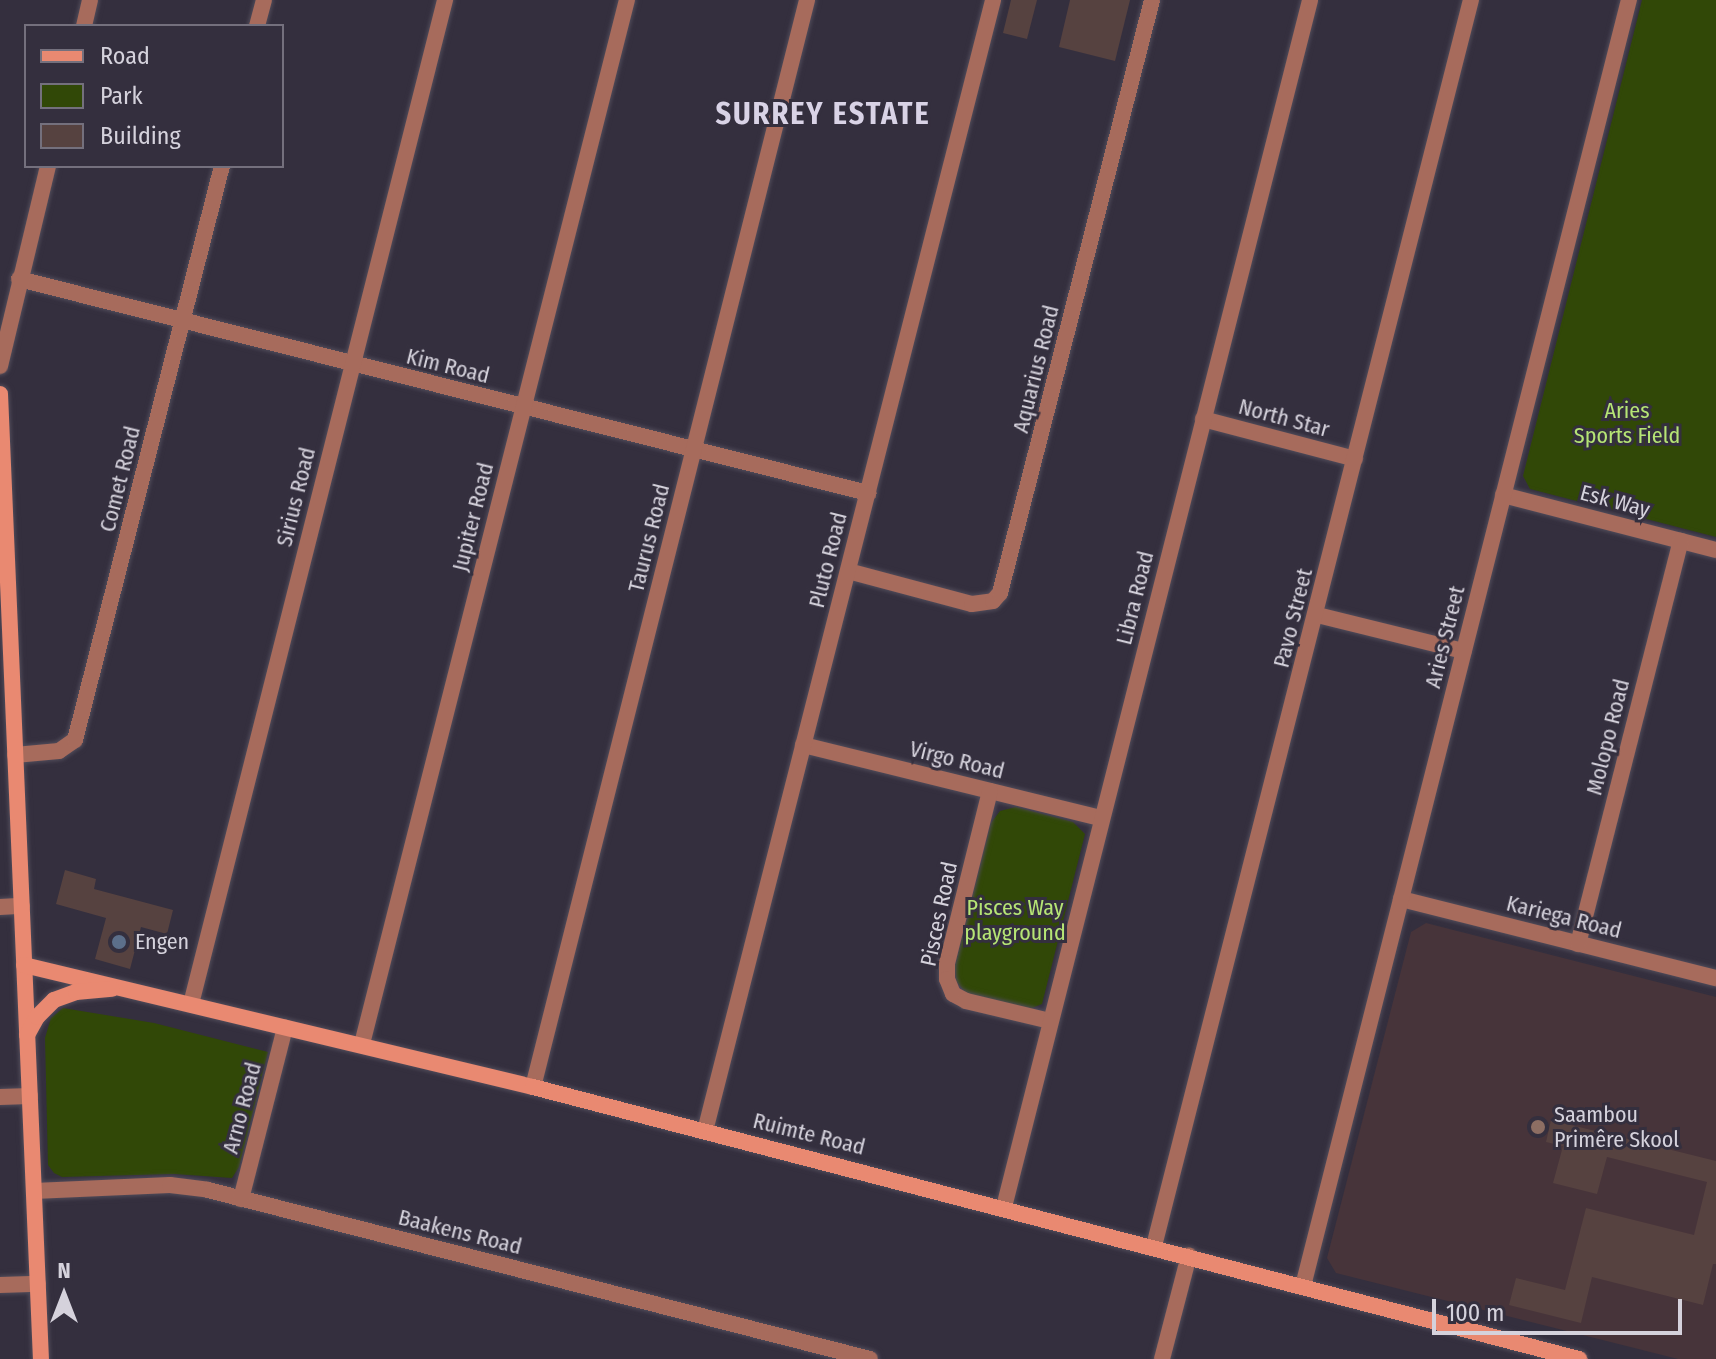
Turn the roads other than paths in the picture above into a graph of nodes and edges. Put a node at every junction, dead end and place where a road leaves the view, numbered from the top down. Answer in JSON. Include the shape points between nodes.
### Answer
{"nodes":[{"id":1,"x":90,"y":0,"type":"edge"},
{"id":2,"x":264,"y":0,"type":"edge"},
{"id":3,"x":445,"y":0,"type":"edge"},
{"id":4,"x":627,"y":0,"type":"edge"},
{"id":5,"x":807,"y":0,"type":"edge"},
{"id":6,"x":993,"y":0,"type":"edge"},
{"id":7,"x":1152,"y":0,"type":"edge"},
{"id":8,"x":1310,"y":0,"type":"edge"},
{"id":9,"x":1471,"y":0,"type":"edge"},
{"id":10,"x":1629,"y":0,"type":"edge"},
{"id":11,"x":84,"y":24,"type":"edge"},
{"id":12,"x":258,"y":24,"type":"edge"},
{"id":13,"x":47,"y":168,"type":"edge"},
{"id":14,"x":221,"y":168,"type":"edge"},
{"id":15,"x":19,"y":279,"type":"junction"},
{"id":16,"x":183,"y":321,"type":"junction"},
{"id":17,"x":352,"y":365,"type":"junction"},
{"id":18,"x":0,"y":366,"type":"edge"},
{"id":19,"x":0,"y":394,"type":"edge"},
{"id":20,"x":523,"y":407,"type":"junction"},
{"id":21,"x":1203,"y":419,"type":"junction"},
{"id":22,"x":694,"y":450,"type":"junction"},
{"id":23,"x":1355,"y":459,"type":"junction"},
{"id":24,"x":868,"y":493,"type":"junction"},
{"id":25,"x":1503,"y":495,"type":"junction"},
{"id":26,"x":1681,"y":541,"type":"junction"},
{"id":27,"x":1716,"y":550,"type":"edge"},
{"id":28,"x":848,"y":571,"type":"junction"},
{"id":29,"x":1317,"y":615,"type":"junction"},
{"id":30,"x":1464,"y":651,"type":"junction"},
{"id":31,"x":7,"y":719,"type":"edge"},
{"id":32,"x":803,"y":745,"type":"junction"},
{"id":33,"x":15,"y":755,"type":"junction"},
{"id":34,"x":990,"y":791,"type":"junction"},
{"id":35,"x":1101,"y":818,"type":"junction"},
{"id":36,"x":1401,"y":899,"type":"junction"},
{"id":37,"x":22,"y":906,"type":"junction"},
{"id":38,"x":0,"y":907,"type":"edge"},
{"id":39,"x":1578,"y":944,"type":"junction"},
{"id":40,"x":24,"y":965,"type":"junction"},
{"id":41,"x":1716,"y":978,"type":"edge"},
{"id":42,"x":121,"y":987,"type":"junction"},
{"id":43,"x":191,"y":1004,"type":"junction"},
{"id":44,"x":1050,"y":1021,"type":"junction"},
{"id":45,"x":285,"y":1028,"type":"junction"},
{"id":46,"x":27,"y":1035,"type":"junction"},
{"id":47,"x":362,"y":1044,"type":"junction"},
{"id":48,"x":533,"y":1087,"type":"junction"},
{"id":49,"x":30,"y":1096,"type":"junction"},
{"id":50,"x":0,"y":1097,"type":"edge"},
{"id":51,"x":705,"y":1131,"type":"junction"},
{"id":52,"x":34,"y":1191,"type":"junction"},
{"id":53,"x":241,"y":1199,"type":"junction"},
{"id":54,"x":1004,"y":1207,"type":"junction"},
{"id":55,"x":1154,"y":1246,"type":"junction"},
{"id":56,"x":1189,"y":1255,"type":"junction"},
{"id":57,"x":38,"y":1284,"type":"junction"},
{"id":58,"x":0,"y":1285,"type":"edge"},
{"id":59,"x":1303,"y":1286,"type":"junction"},
{"id":60,"x":1551,"y":1356,"type":"edge"},
{"id":61,"x":41,"y":1359,"type":"edge"},
{"id":62,"x":870,"y":1359,"type":"edge"},
{"id":63,"x":1162,"y":1359,"type":"edge"},
{"id":64,"x":1579,"y":1359,"type":"edge"}],
"edges":[{"from":1,"to":11,"type":"street"},
{"from":2,"to":12,"type":"street"},
{"from":3,"to":17,"type":"street","name":"Sirius Road"},
{"from":4,"to":20,"type":"street","name":"Jupiter Road"},
{"from":5,"to":22,"type":"street","name":"Taurus Road"},
{"from":6,"to":24,"type":"street","name":"Pluto Road"},
{"from":7,"to":28,"type":"street","name":"Aquarius Road","via":[[1000,593],[993,601],[972,604]]},
{"from":8,"to":21,"type":"street","name":"Libra Road"},
{"from":9,"to":23,"type":"street","name":"Pavo Street"},
{"from":10,"to":25,"type":"street","name":"Aries Street"},
{"from":13,"to":15,"type":"street"},
{"from":14,"to":16,"type":"street","name":"Comet Road"},
{"from":15,"to":16,"type":"street","name":"Kim Road"},
{"from":15,"to":18,"type":"street"},
{"from":16,"to":17,"type":"street","name":"Kim Road"},
{"from":16,"to":33,"type":"street","name":"Comet Road","via":[[75,740],[59,751]]},
{"from":17,"to":20,"type":"street","name":"Kim Road"},
{"from":17,"to":43,"type":"street","name":"Sirius Road"},
{"from":19,"to":31,"type":"street"},
{"from":20,"to":22,"type":"street","name":"Kim Road"},
{"from":20,"to":47,"type":"street","name":"Jupiter Road"},
{"from":21,"to":23,"type":"street","name":"North Star"},
{"from":21,"to":35,"type":"street","name":"Libra Road"},
{"from":22,"to":24,"type":"street","name":"Kim Road"},
{"from":22,"to":48,"type":"street","name":"Taurus Road"},
{"from":23,"to":29,"type":"street","name":"Pavo Street"},
{"from":24,"to":28,"type":"street","name":"Pluto Road"},
{"from":25,"to":26,"type":"street","name":"Esk Way"},
{"from":25,"to":30,"type":"street","name":"Aries Street"},
{"from":26,"to":27,"type":"street","name":"Esk Way"},
{"from":26,"to":39,"type":"street","name":"Molopo Road"},
{"from":28,"to":32,"type":"street","name":"Pluto Road"},
{"from":29,"to":30,"type":"street"},
{"from":29,"to":55,"type":"street","name":"Pavo Street"},
{"from":30,"to":36,"type":"street","name":"Aries Street"},
{"from":31,"to":33,"type":"street"},
{"from":32,"to":34,"type":"street","name":"Virgo Road"},
{"from":32,"to":51,"type":"street","name":"Pluto Road"},
{"from":33,"to":37,"type":"street"},
{"from":34,"to":35,"type":"street","name":"Virgo Road"},
{"from":34,"to":44,"type":"street","name":"Pisces Road","via":[[947,979],[953,994],[966,1001]]},
{"from":35,"to":44,"type":"street","name":"Libra Road"},
{"from":36,"to":39,"type":"street","name":"Kariega Road"},
{"from":36,"to":59,"type":"street","name":"Aries Street"},
{"from":37,"to":38,"type":"street"},
{"from":37,"to":40,"type":"street"},
{"from":39,"to":41,"type":"street","name":"Kariega Road"},
{"from":40,"to":42,"type":"street","name":"Ruimte Road"},
{"from":40,"to":46,"type":"street"},
{"from":42,"to":43,"type":"street","name":"Ruimte Road"},
{"from":42,"to":46,"type":"street","via":[[54,1000]]},
{"from":43,"to":45,"type":"street","name":"Ruimte Road"},
{"from":44,"to":54,"type":"street","name":"Libra Road"},
{"from":45,"to":47,"type":"street","name":"Ruimte Road"},
{"from":45,"to":53,"type":"street","name":"Arno Road"},
{"from":46,"to":49,"type":"street"},
{"from":47,"to":48,"type":"street","name":"Ruimte Road"},
{"from":48,"to":51,"type":"street","name":"Ruimte Road"},
{"from":49,"to":50,"type":"street"},
{"from":49,"to":52,"type":"street"},
{"from":51,"to":54,"type":"street","name":"Ruimte Road"},
{"from":52,"to":53,"type":"street","name":"Baakens Road","via":[[170,1185]]},
{"from":52,"to":57,"type":"street"},
{"from":53,"to":62,"type":"street","name":"Baakens Road"},
{"from":54,"to":55,"type":"street","name":"Ruimte Road"},
{"from":55,"to":56,"type":"street","name":"Ruimte Road"},
{"from":56,"to":59,"type":"street","name":"Ruimte Road"},
{"from":56,"to":63,"type":"street"},
{"from":57,"to":58,"type":"street"},
{"from":57,"to":61,"type":"street"},
{"from":59,"to":60,"type":"street","name":"Ruimte Road"},
{"from":60,"to":64,"type":"street","name":"Ruimte Road"}]}
